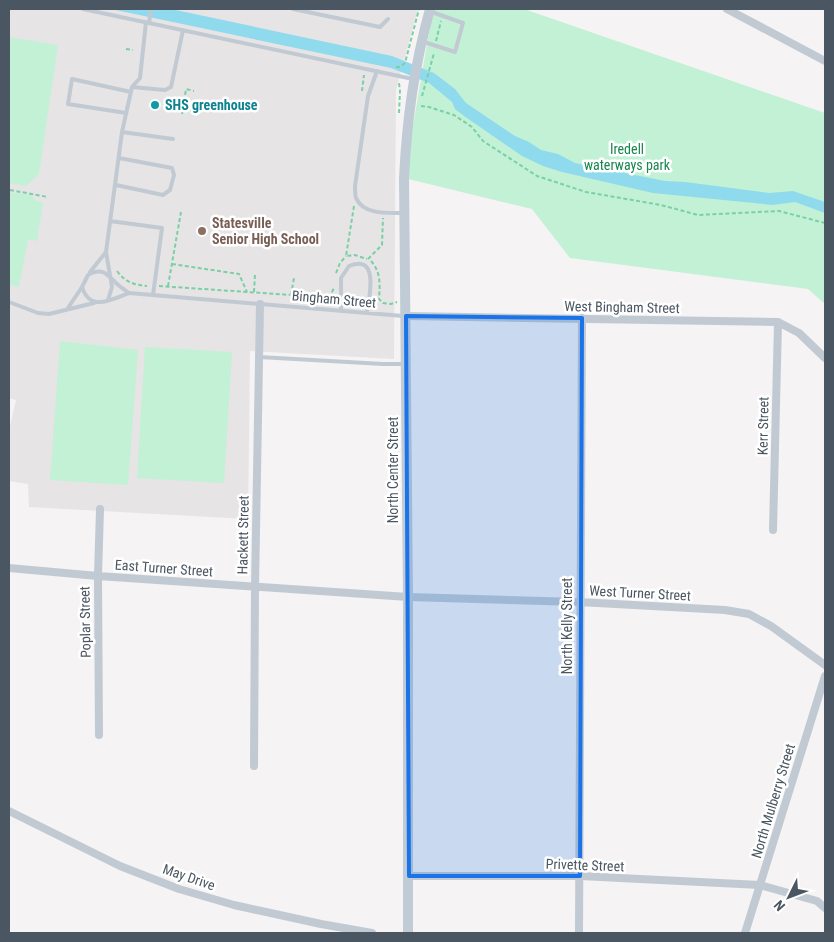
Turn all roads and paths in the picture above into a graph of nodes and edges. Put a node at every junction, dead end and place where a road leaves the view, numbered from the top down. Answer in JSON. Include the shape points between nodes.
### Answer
{"nodes":[{"id":1,"x":83,"y":9,"type":"edge"},
{"id":2,"x":151,"y":9,"type":"edge"},
{"id":3,"x":293,"y":9,"type":"edge"},
{"id":4,"x":727,"y":9,"type":"edge"},
{"id":5,"x":426,"y":10,"type":"edge"},
{"id":6,"x":442,"y":15,"type":"junction"},
{"id":7,"x":388,"y":19,"type":"dead end"},
{"id":8,"x":147,"y":22,"type":"junction"},
{"id":9,"x":183,"y":30,"type":"junction"},
{"id":10,"x":422,"y":42,"type":"junction"},
{"id":11,"x":435,"y":46,"type":"junction"},
{"id":12,"x":126,"y":49,"type":"dead end"},
{"id":13,"x":133,"y":50,"type":"dead end"},
{"id":14,"x":825,"y":61,"type":"edge"},
{"id":15,"x":396,"y":68,"type":"dead end"},
{"id":16,"x":377,"y":71,"type":"junction"},
{"id":17,"x":394,"y":79,"type":"dead end"},
{"id":18,"x":413,"y":79,"type":"junction"},
{"id":19,"x":132,"y":87,"type":"junction"},
{"id":20,"x":194,"y":90,"type":"dead end"},
{"id":21,"x":131,"y":92,"type":"junction"},
{"id":22,"x":126,"y":113,"type":"junction"},
{"id":23,"x":182,"y":114,"type":"dead end"},
{"id":24,"x":399,"y":116,"type":"dead end"},
{"id":25,"x":122,"y":132,"type":"junction"},
{"id":26,"x":173,"y":139,"type":"dead end"},
{"id":27,"x":119,"y":158,"type":"junction"},
{"id":28,"x":116,"y":184,"type":"junction"},
{"id":29,"x":10,"y":190,"type":"edge"},
{"id":30,"x":48,"y":197,"type":"dead end"},
{"id":31,"x":181,"y":212,"type":"dead end"},
{"id":32,"x":404,"y":213,"type":"junction"},
{"id":33,"x":383,"y":216,"type":"dead end"},
{"id":34,"x":110,"y":221,"type":"junction"},
{"id":35,"x":825,"y":223,"type":"edge"},
{"id":36,"x":106,"y":252,"type":"junction"},
{"id":37,"x":346,"y":256,"type":"dead end"},
{"id":38,"x":368,"y":259,"type":"dead end"},
{"id":39,"x":172,"y":264,"type":"junction"},
{"id":40,"x":116,"y":270,"type":"dead end"},
{"id":41,"x":256,"y":274,"type":"dead end"},
{"id":42,"x":88,"y":275,"type":"junction"},
{"id":43,"x":335,"y":276,"type":"dead end"},
{"id":44,"x":111,"y":278,"type":"junction"},
{"id":45,"x":294,"y":278,"type":"dead end"},
{"id":46,"x":334,"y":283,"type":"dead end"},
{"id":47,"x":154,"y":286,"type":"junction"},
{"id":48,"x":82,"y":287,"type":"junction"},
{"id":49,"x":168,"y":287,"type":"junction"},
{"id":50,"x":248,"y":292,"type":"junction"},
{"id":51,"x":254,"y":292,"type":"junction"},
{"id":52,"x":129,"y":293,"type":"junction"},
{"id":53,"x":153,"y":295,"type":"junction"},
{"id":54,"x":291,"y":295,"type":"junction"},
{"id":55,"x":108,"y":300,"type":"junction"},
{"id":56,"x":9,"y":302,"type":"edge"},
{"id":57,"x":96,"y":302,"type":"junction"},
{"id":58,"x":260,"y":304,"type":"junction"},
{"id":59,"x":68,"y":309,"type":"junction"},
{"id":60,"x":341,"y":311,"type":"junction"},
{"id":61,"x":367,"y":313,"type":"junction"},
{"id":62,"x":406,"y":316,"type":"junction"},
{"id":63,"x":582,"y":318,"type":"junction"},
{"id":64,"x":778,"y":322,"type":"junction"},
{"id":65,"x":259,"y":357,"type":"junction"},
{"id":66,"x":825,"y":358,"type":"edge"},
{"id":67,"x":406,"y":364,"type":"junction"},
{"id":68,"x":100,"y":509,"type":"dead end"},
{"id":69,"x":773,"y":530,"type":"dead end"},
{"id":70,"x":9,"y":568,"type":"edge"},
{"id":71,"x":98,"y":576,"type":"junction"},
{"id":72,"x":255,"y":587,"type":"junction"},
{"id":73,"x":408,"y":597,"type":"junction"},
{"id":74,"x":580,"y":602,"type":"junction"},
{"id":75,"x":825,"y":665,"type":"edge"},
{"id":76,"x":825,"y":676,"type":"edge"},
{"id":77,"x":99,"y":735,"type":"dead end"},
{"id":78,"x":254,"y":766,"type":"dead end"},
{"id":79,"x":9,"y":811,"type":"edge"},
{"id":80,"x":409,"y":876,"type":"junction"},
{"id":81,"x":580,"y":876,"type":"junction"},
{"id":82,"x":760,"y":885,"type":"junction"},
{"id":83,"x":825,"y":908,"type":"edge"},
{"id":84,"x":372,"y":933,"type":"edge"},
{"id":85,"x":408,"y":933,"type":"edge"},
{"id":86,"x":579,"y":933,"type":"edge"},
{"id":87,"x":745,"y":933,"type":"edge"}],
"edges":[{"from":1,"to":8,"type":"lane"},
{"from":2,"to":8,"type":"lane"},
{"from":3,"to":7,"type":"lane","via":[[380,27]]},
{"from":4,"to":14,"type":"street"},
{"from":5,"to":6,"type":"lane"},
{"from":5,"to":10,"type":"main road","name":"North Center Street"},
{"from":5,"to":15,"type":"path","via":[[405,63]]},
{"from":6,"to":11,"type":"path"},
{"from":6,"to":11,"type":"lane","via":[[463,23],[455,52]]},
{"from":8,"to":9,"type":"lane"},
{"from":8,"to":19,"type":"lane","via":[[140,78]]},
{"from":9,"to":16,"type":"lane"},
{"from":9,"to":19,"type":"lane","via":[[171,87],[165,90]]},
{"from":10,"to":11,"type":"lane"},
{"from":10,"to":18,"type":"main road","name":"North Center Street"},
{"from":11,"to":35,"type":"path","via":[[421,107],[454,115],[472,127],[483,141],[537,176],[586,192],[698,215],[779,211]]},
{"from":12,"to":13,"type":"path"},
{"from":16,"to":18,"type":"lane"},
{"from":16,"to":32,"type":"lane","via":[[368,96],[356,198],[363,207],[374,211]]},
{"from":17,"to":24,"type":"path","via":[[400,84]]},
{"from":18,"to":32,"type":"main road","name":"North Center Street","via":[[406,126]]},
{"from":19,"to":21,"type":"lane"},
{"from":20,"to":23,"type":"path","via":[[186,89]]},
{"from":21,"to":22,"type":"lane"},
{"from":21,"to":22,"type":"lane","via":[[72,79],[68,104]]},
{"from":22,"to":25,"type":"lane"},
{"from":25,"to":26,"type":"lane"},
{"from":25,"to":27,"type":"lane"},
{"from":27,"to":28,"type":"lane"},
{"from":27,"to":28,"type":"lane","via":[[172,168],[174,176],[170,190],[163,195]]},
{"from":28,"to":34,"type":"lane"},
{"from":29,"to":30,"type":"path"},
{"from":31,"to":39,"type":"path"},
{"from":32,"to":62,"type":"main road","name":"North Center Street"},
{"from":33,"to":38,"type":"path","via":[[382,245]]},
{"from":34,"to":36,"type":"lane"},
{"from":34,"to":47,"type":"lane","via":[[162,228]]},
{"from":36,"to":42,"type":"lane"},
{"from":36,"to":44,"type":"lane"},
{"from":37,"to":43,"type":"path"},
{"from":39,"to":49,"type":"path"},
{"from":39,"to":50,"type":"path","via":[[239,274]]},
{"from":40,"to":47,"type":"path","via":[[127,282]]},
{"from":41,"to":51,"type":"path"},
{"from":42,"to":44,"type":"lane","via":[[100,270]]},
{"from":42,"to":48,"type":"lane"},
{"from":44,"to":52,"type":"lane"},
{"from":44,"to":55,"type":"lane"},
{"from":45,"to":54,"type":"path"},
{"from":46,"to":54,"type":"path","via":[[330,296]]},
{"from":47,"to":49,"type":"path"},
{"from":47,"to":53,"type":"lane"},
{"from":48,"to":57,"type":"lane","via":[[84,295]]},
{"from":48,"to":59,"type":"lane"},
{"from":49,"to":50,"type":"path"},
{"from":50,"to":51,"type":"path"},
{"from":51,"to":54,"type":"path"},
{"from":52,"to":53,"type":"lane","name":"Bingham Street"},
{"from":52,"to":55,"type":"lane"},
{"from":53,"to":58,"type":"lane","name":"Bingham Street"},
{"from":55,"to":57,"type":"lane"},
{"from":56,"to":59,"type":"lane","via":[[38,313]]},
{"from":57,"to":59,"type":"lane"},
{"from":58,"to":60,"type":"lane","name":"Bingham Street"},
{"from":58,"to":65,"type":"street","name":"Hackett Street"},
{"from":60,"to":61,"type":"lane","name":"Bingham Street"},
{"from":60,"to":61,"type":"lane","via":[[340,278],[346,268],[356,264],[367,268],[371,276]]},
{"from":61,"to":62,"type":"lane","name":"Bingham Street"},
{"from":62,"to":63,"type":"street","name":"West Bingham Street"},
{"from":62,"to":67,"type":"main road","name":"North Center Street"},
{"from":63,"to":64,"type":"street","name":"West Bingham Street"},
{"from":63,"to":74,"type":"street","name":"North Kelly Street"},
{"from":64,"to":66,"type":"street","name":"West Bingham Street","via":[[799,333]]},
{"from":64,"to":69,"type":"street","name":"Kerr Street"},
{"from":65,"to":67,"type":"lane"},
{"from":65,"to":72,"type":"street","name":"Hackett Street"},
{"from":67,"to":73,"type":"main road","name":"North Center Street"},
{"from":68,"to":71,"type":"street","name":"Poplar Street"},
{"from":70,"to":71,"type":"street","name":"East Turner Street"},
{"from":71,"to":72,"type":"street","name":"East Turner Street"},
{"from":71,"to":77,"type":"street","name":"Poplar Street"},
{"from":72,"to":73,"type":"street","name":"East Turner Street"},
{"from":72,"to":78,"type":"street","name":"Hackett Street"},
{"from":73,"to":74,"type":"street","name":"West Turner Street"},
{"from":73,"to":80,"type":"main road","name":"North Center Street"},
{"from":74,"to":75,"type":"street","name":"West Turner Street","via":[[749,614]]},
{"from":74,"to":81,"type":"street","name":"North Kelly Street"},
{"from":76,"to":82,"type":"street","name":"North Mulberry Street"},
{"from":79,"to":84,"type":"street","name":"May Drive","via":[[120,866],[180,889],[234,905]]},
{"from":80,"to":81,"type":"street","name":"Privette Street"},
{"from":80,"to":85,"type":"main road","name":"North Center Street"},
{"from":81,"to":82,"type":"street","name":"Privette Street"},
{"from":81,"to":86,"type":"street","name":"North Kelly Street"},
{"from":82,"to":83,"type":"street","name":"Privette Street","via":[[817,901]]},
{"from":82,"to":87,"type":"street","name":"North Mulberry Street"}]}
